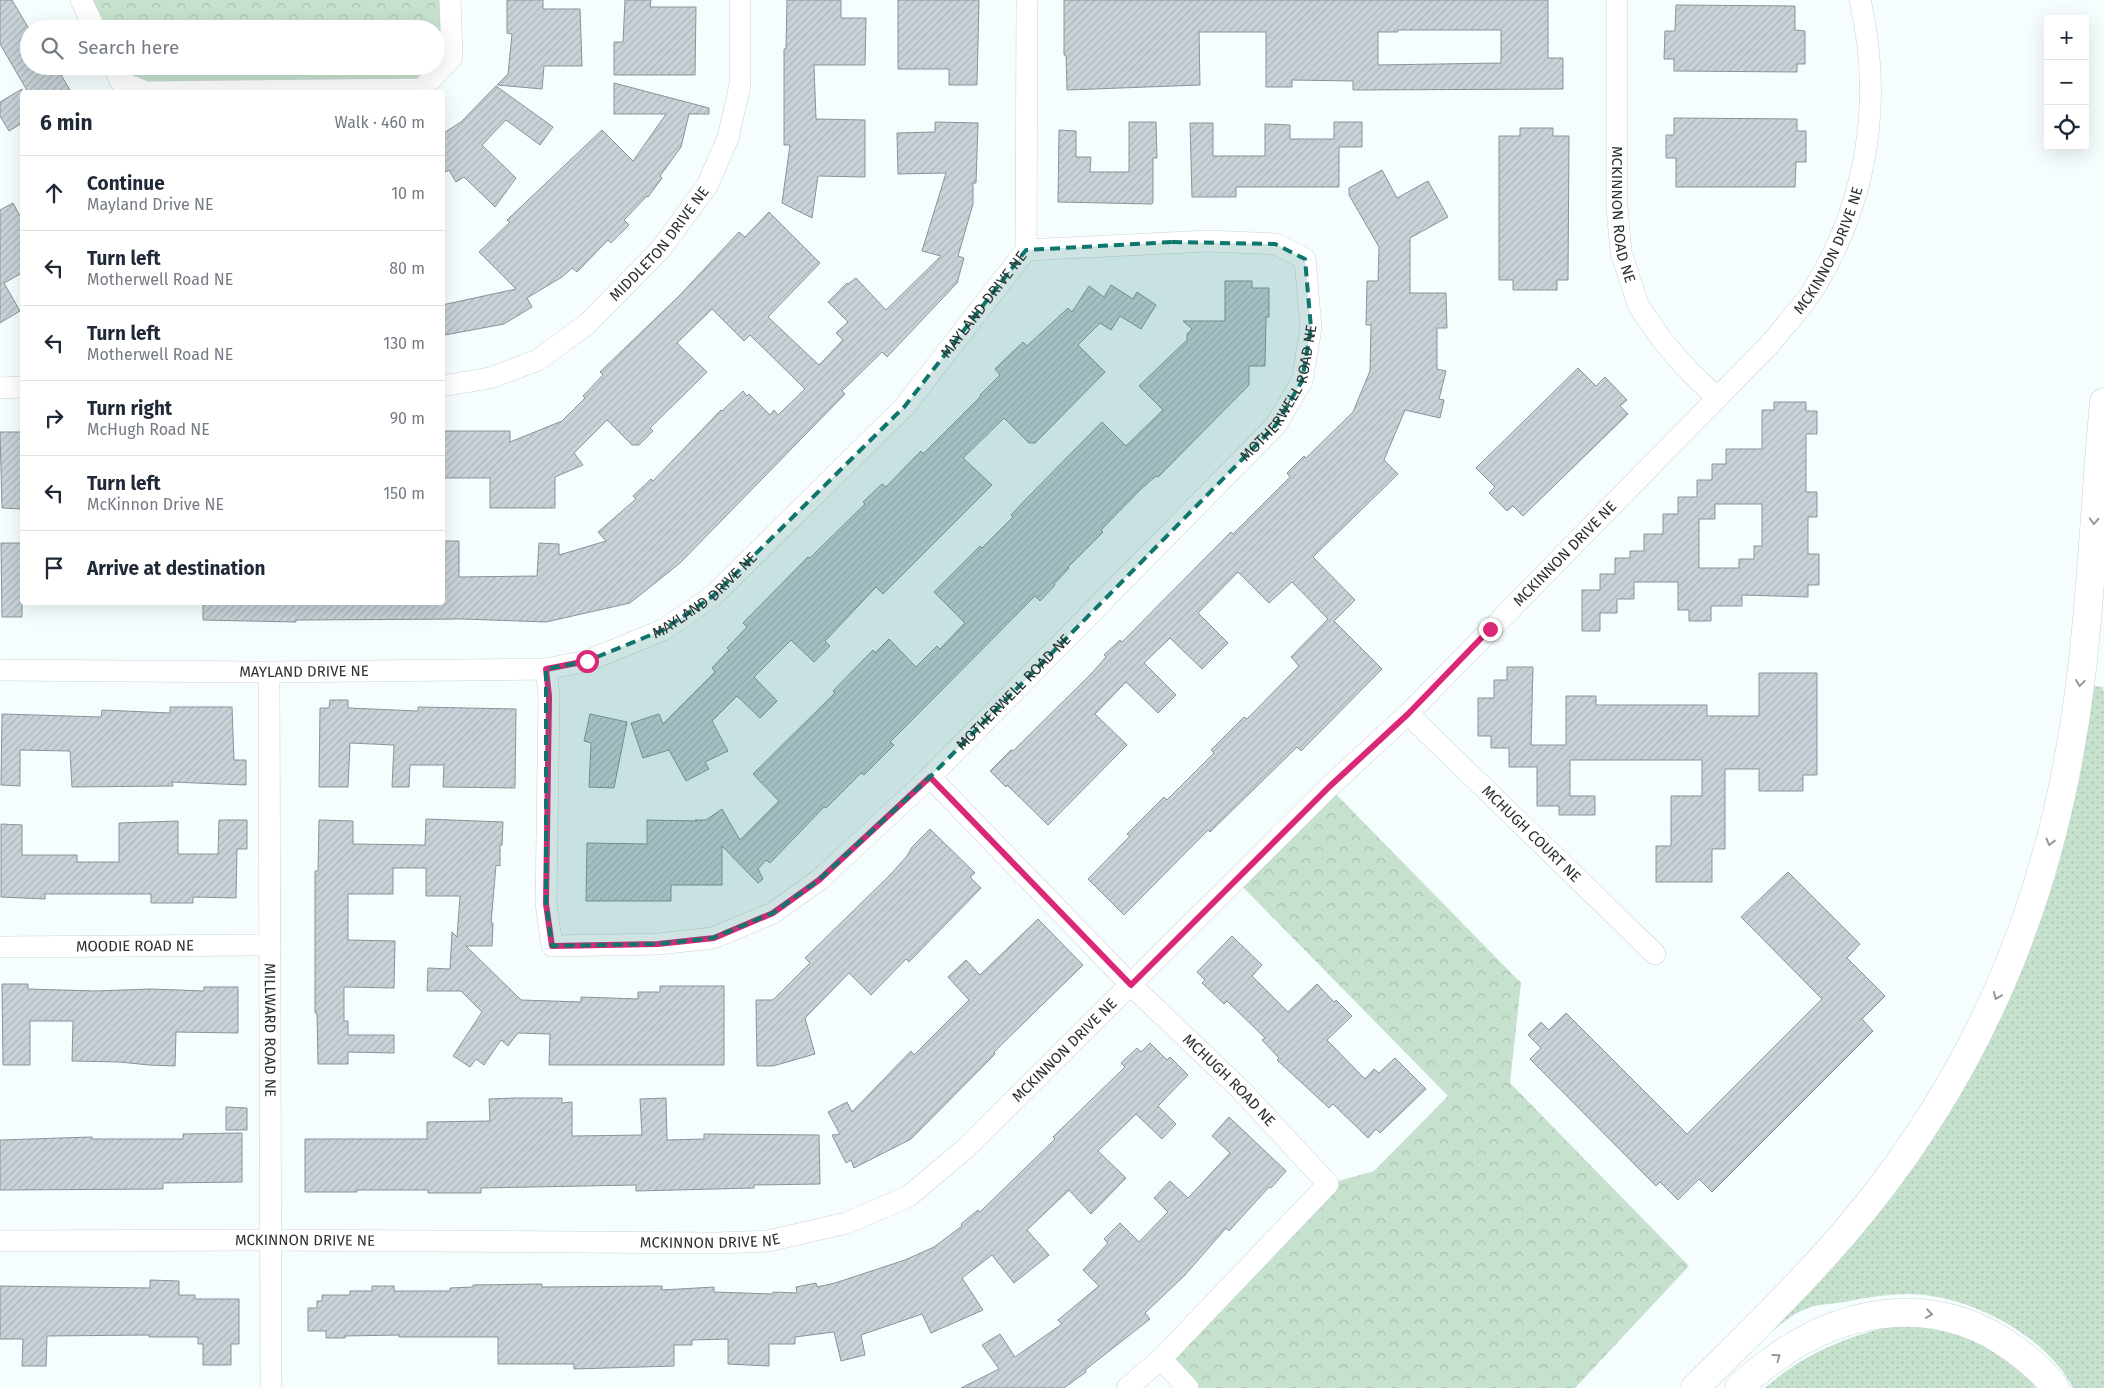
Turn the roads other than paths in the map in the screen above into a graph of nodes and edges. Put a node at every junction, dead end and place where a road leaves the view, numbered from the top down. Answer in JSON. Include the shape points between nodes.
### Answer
{"nodes":[{"id":1,"x":81,"y":0,"type":"edge"},
{"id":2,"x":450,"y":0,"type":"edge"},
{"id":3,"x":740,"y":0,"type":"edge"},
{"id":4,"x":1027,"y":0,"type":"edge"},
{"id":5,"x":1617,"y":0,"type":"edge"},
{"id":6,"x":1860,"y":0,"type":"edge"},
{"id":7,"x":91,"y":20,"type":"edge"},
{"id":8,"x":445,"y":64,"type":"edge"},
{"id":9,"x":118,"y":75,"type":"edge"},
{"id":10,"x":435,"y":75,"type":"edge"},
{"id":11,"x":141,"y":90,"type":"edge"},
{"id":12,"x":330,"y":90,"type":"edge"},
{"id":13,"x":1026,"y":250,"type":"junction"},
{"id":14,"x":445,"y":386,"type":"edge"},
{"id":15,"x":0,"y":388,"type":"edge"},
{"id":16,"x":20,"y":388,"type":"edge"},
{"id":17,"x":1716,"y":398,"type":"junction"},
{"id":18,"x":2104,"y":402,"type":"edge"},
{"id":19,"x":546,"y":669,"type":"junction"},
{"id":20,"x":0,"y":670,"type":"edge"},
{"id":21,"x":269,"y":672,"type":"junction"},
{"id":22,"x":1408,"y":714,"type":"junction"},
{"id":23,"x":930,"y":777,"type":"junction"},
{"id":24,"x":270,"y":945,"type":"junction"},
{"id":25,"x":0,"y":947,"type":"edge"},
{"id":26,"x":1656,"y":954,"type":"dead end"},
{"id":27,"x":1131,"y":985,"type":"junction"},
{"id":28,"x":271,"y":1240,"type":"junction"},
{"id":29,"x":0,"y":1241,"type":"edge"},
{"id":30,"x":1161,"y":1359,"type":"junction"},
{"id":31,"x":271,"y":1388,"type":"edge"},
{"id":32,"x":1127,"y":1388,"type":"edge"},
{"id":33,"x":1188,"y":1388,"type":"edge"},
{"id":34,"x":1695,"y":1388,"type":"edge"},
{"id":35,"x":1739,"y":1388,"type":"edge"},
{"id":36,"x":2055,"y":1388,"type":"edge"}],
"edges":[{"from":1,"to":7,"type":"street"},
{"from":2,"to":8,"type":"street","via":[[452,57]]},
{"from":3,"to":14,"type":"street","name":"MIDDLETON DRIVE NE","via":[[740,85],[728,138],[707,186],[660,250],[587,324],[538,360],[490,378]]},
{"from":4,"to":13,"type":"street","name":"MAYLAND DRIVE NE"},
{"from":5,"to":17,"type":"street","name":"MCKINNON ROAD NE","via":[[1617,206],[1621,252],[1638,305],[1662,340]]},
{"from":6,"to":17,"type":"street","name":"MCKINNON DRIVE NE","via":[[1872,82],[1870,120],[1866,158],[1845,224],[1815,288],[1770,344]]},
{"from":9,"to":11,"type":"street","via":[[121,82]]},
{"from":10,"to":12,"type":"street","via":[[422,89]]},
{"from":13,"to":19,"type":"street","name":"MAYLAND DRIVE NE","via":[[905,406],[714,596],[663,630],[587,661]]},
{"from":13,"to":23,"type":"street","name":"MOTHERWELL ROAD NE","via":[[1181,241],[1276,244],[1305,259],[1312,328],[1304,372],[1276,425]]},
{"from":15,"to":16,"type":"street"},
{"from":17,"to":22,"type":"street","name":"MCKINNON DRIVE NE"},
{"from":18,"to":34,"type":"highway","one_way":true,"via":[[2086,629],[2070,750],[2031,907],[1994,1003],[1947,1091],[1873,1198],[1790,1292]]},
{"from":19,"to":21,"type":"street","name":"MAYLAND DRIVE NE"},
{"from":19,"to":23,"type":"street","name":"MOTHERWELL ROAD NE","via":[[549,696],[546,904],[552,946],[658,944],[714,938],[773,913],[819,880]]},
{"from":20,"to":21,"type":"street","name":"MAYLAND DRIVE NE"},
{"from":21,"to":24,"type":"street","name":"MILLWARD ROAD NE"},
{"from":22,"to":26,"type":"street","name":"MCHUGH COURT NE"},
{"from":22,"to":27,"type":"street","name":"MCKINNON DRIVE NE","via":[[1322,794]]},
{"from":23,"to":27,"type":"street","name":"MCHUGH ROAD NE"},
{"from":24,"to":25,"type":"street","name":"MOODIE ROAD NE"},
{"from":24,"to":28,"type":"street","name":"MILLWARD ROAD NE"},
{"from":27,"to":28,"type":"street","name":"MCKINNON DRIVE NE","via":[[966,1148],[909,1196],[847,1223],[768,1241],[716,1243]]},
{"from":27,"to":30,"type":"street","name":"MCHUGH ROAD NE","via":[[1240,1089],[1328,1184]]},
{"from":28,"to":29,"type":"street","name":"MCKINNON DRIVE NE"},
{"from":28,"to":31,"type":"street","name":"MILLWARD ROAD NE"},
{"from":30,"to":32,"type":"street"},
{"from":30,"to":33,"type":"street"},
{"from":35,"to":36,"type":"highway","one_way":true,"via":[[1791,1346],[1817,1332],[1867,1315],[1897,1312],[1948,1317],[1997,1336],[2048,1377]]}]}
